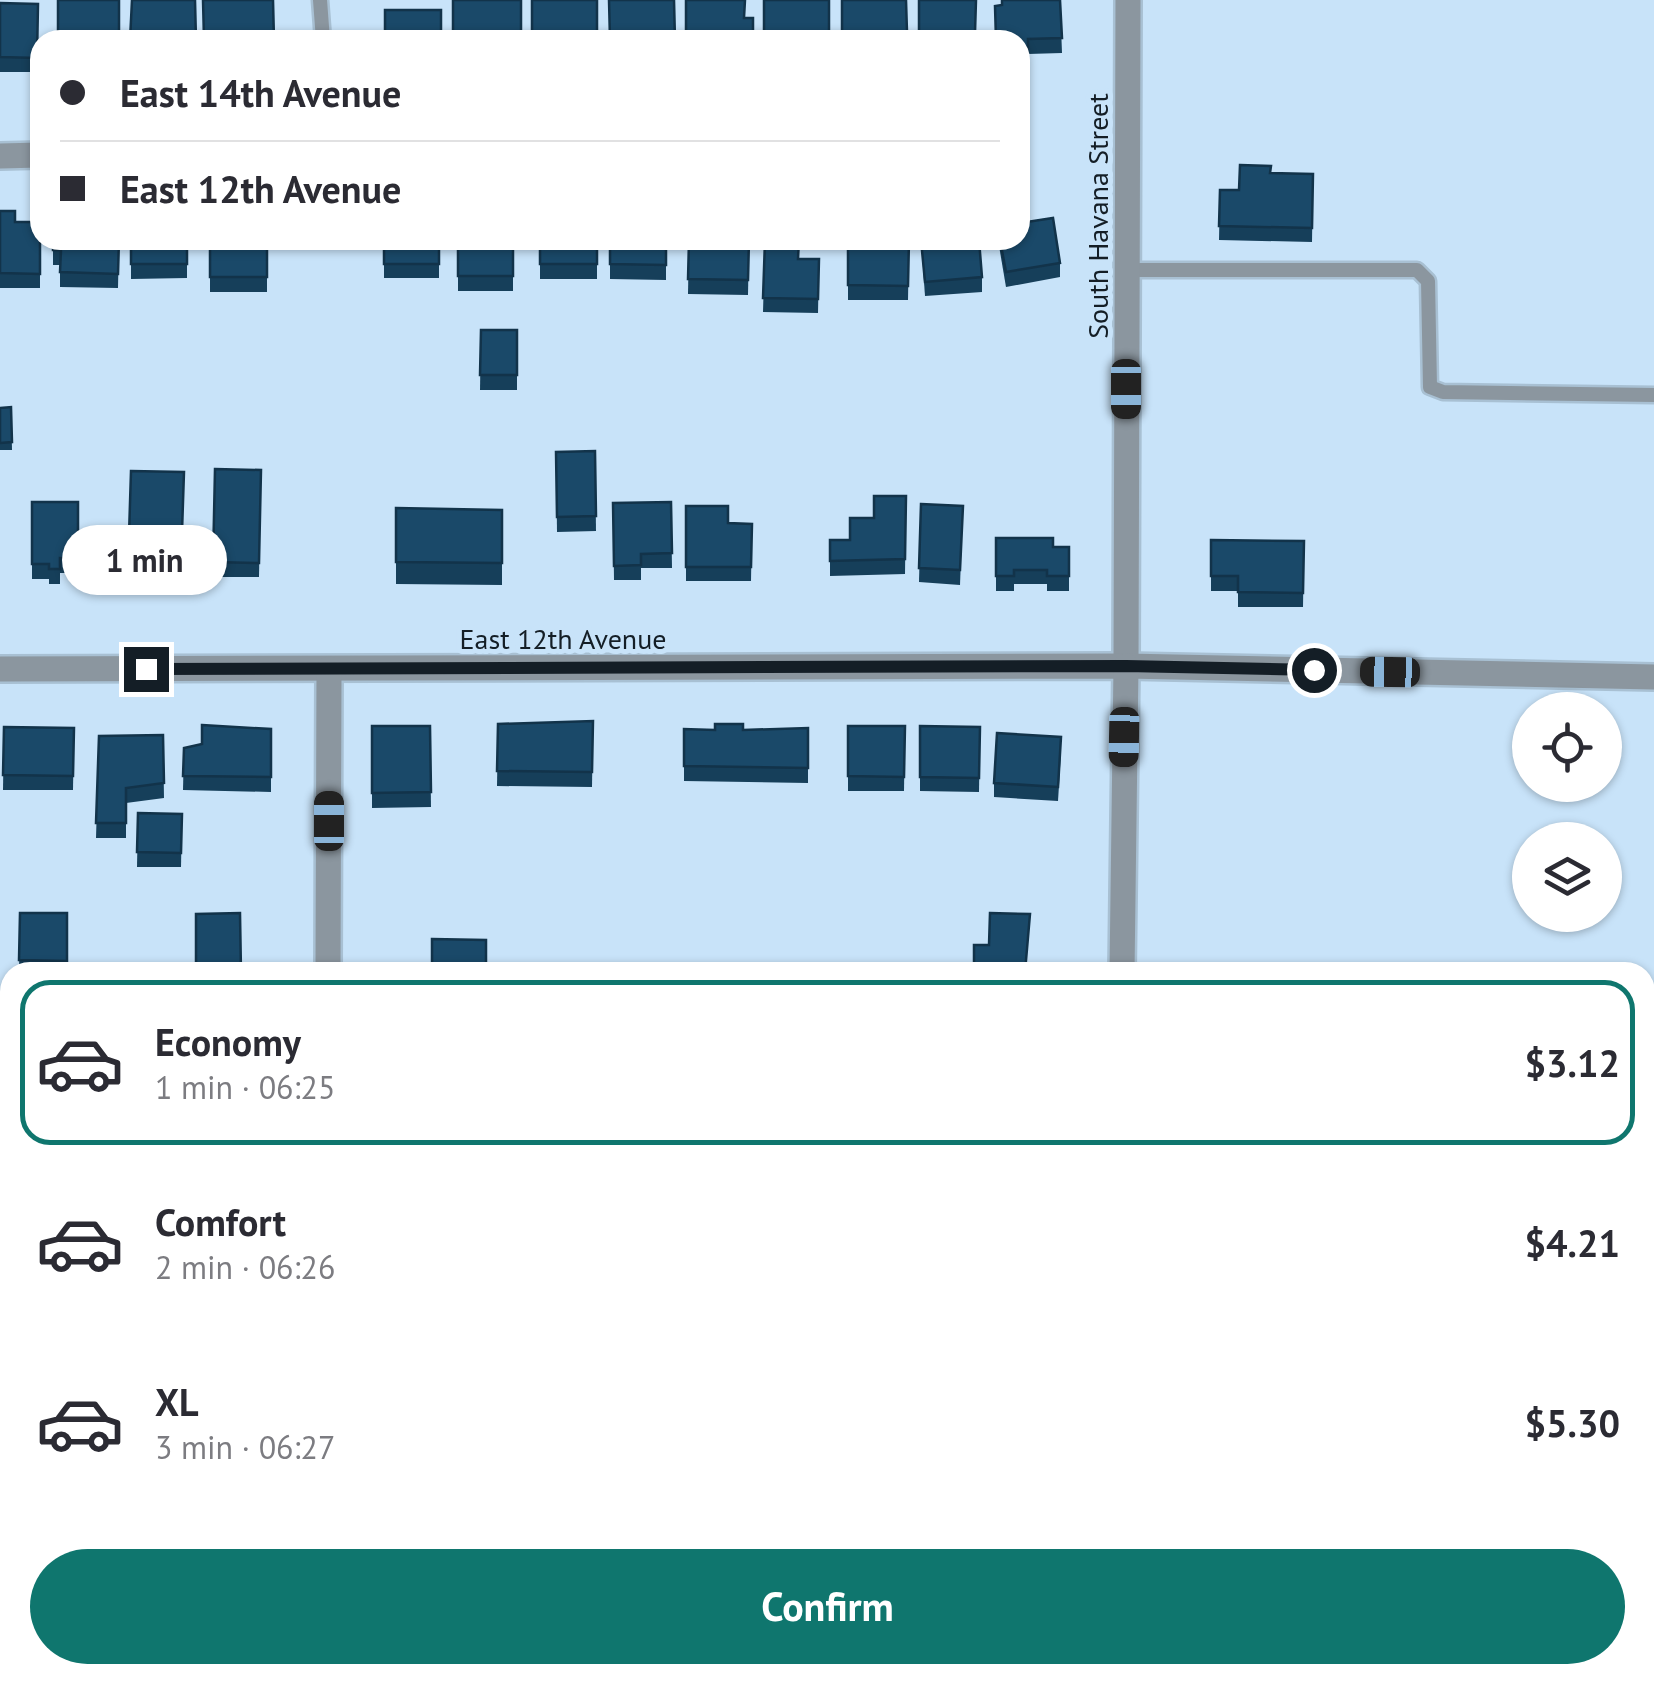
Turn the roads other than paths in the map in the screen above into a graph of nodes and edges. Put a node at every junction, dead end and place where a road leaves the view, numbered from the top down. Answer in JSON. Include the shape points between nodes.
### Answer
{"nodes":[{"id":1,"x":320,"y":0,"type":"edge"},
{"id":2,"x":1128,"y":0,"type":"edge"},
{"id":3,"x":322,"y":30,"type":"edge"},
{"id":4,"x":30,"y":155,"type":"edge"},
{"id":5,"x":0,"y":156,"type":"edge"},
{"id":6,"x":1127,"y":270,"type":"junction"},
{"id":7,"x":1654,"y":394,"type":"edge"},
{"id":8,"x":1126,"y":666,"type":"junction"},
{"id":9,"x":0,"y":669,"type":"edge"},
{"id":10,"x":329,"y":669,"type":"junction"},
{"id":11,"x":1654,"y":677,"type":"edge"},
{"id":12,"x":328,"y":962,"type":"edge"},
{"id":13,"x":1122,"y":962,"type":"edge"}],
"edges":[{"from":1,"to":3,"type":"lane"},
{"from":2,"to":6,"type":"street","name":"South Havana Street"},
{"from":4,"to":5,"type":"street"},
{"from":6,"to":7,"type":"lane","via":[[1417,270],[1428,280],[1430,386],[1443,392]]},
{"from":6,"to":8,"type":"street","name":"South Havana Street"},
{"from":8,"to":10,"type":"street","name":"East 12th Avenue"},
{"from":8,"to":11,"type":"street","name":"East 12th Avenue"},
{"from":8,"to":13,"type":"street","name":"South Havana Street"},
{"from":9,"to":10,"type":"street","name":"East 12th Avenue"},
{"from":10,"to":12,"type":"street"}]}
